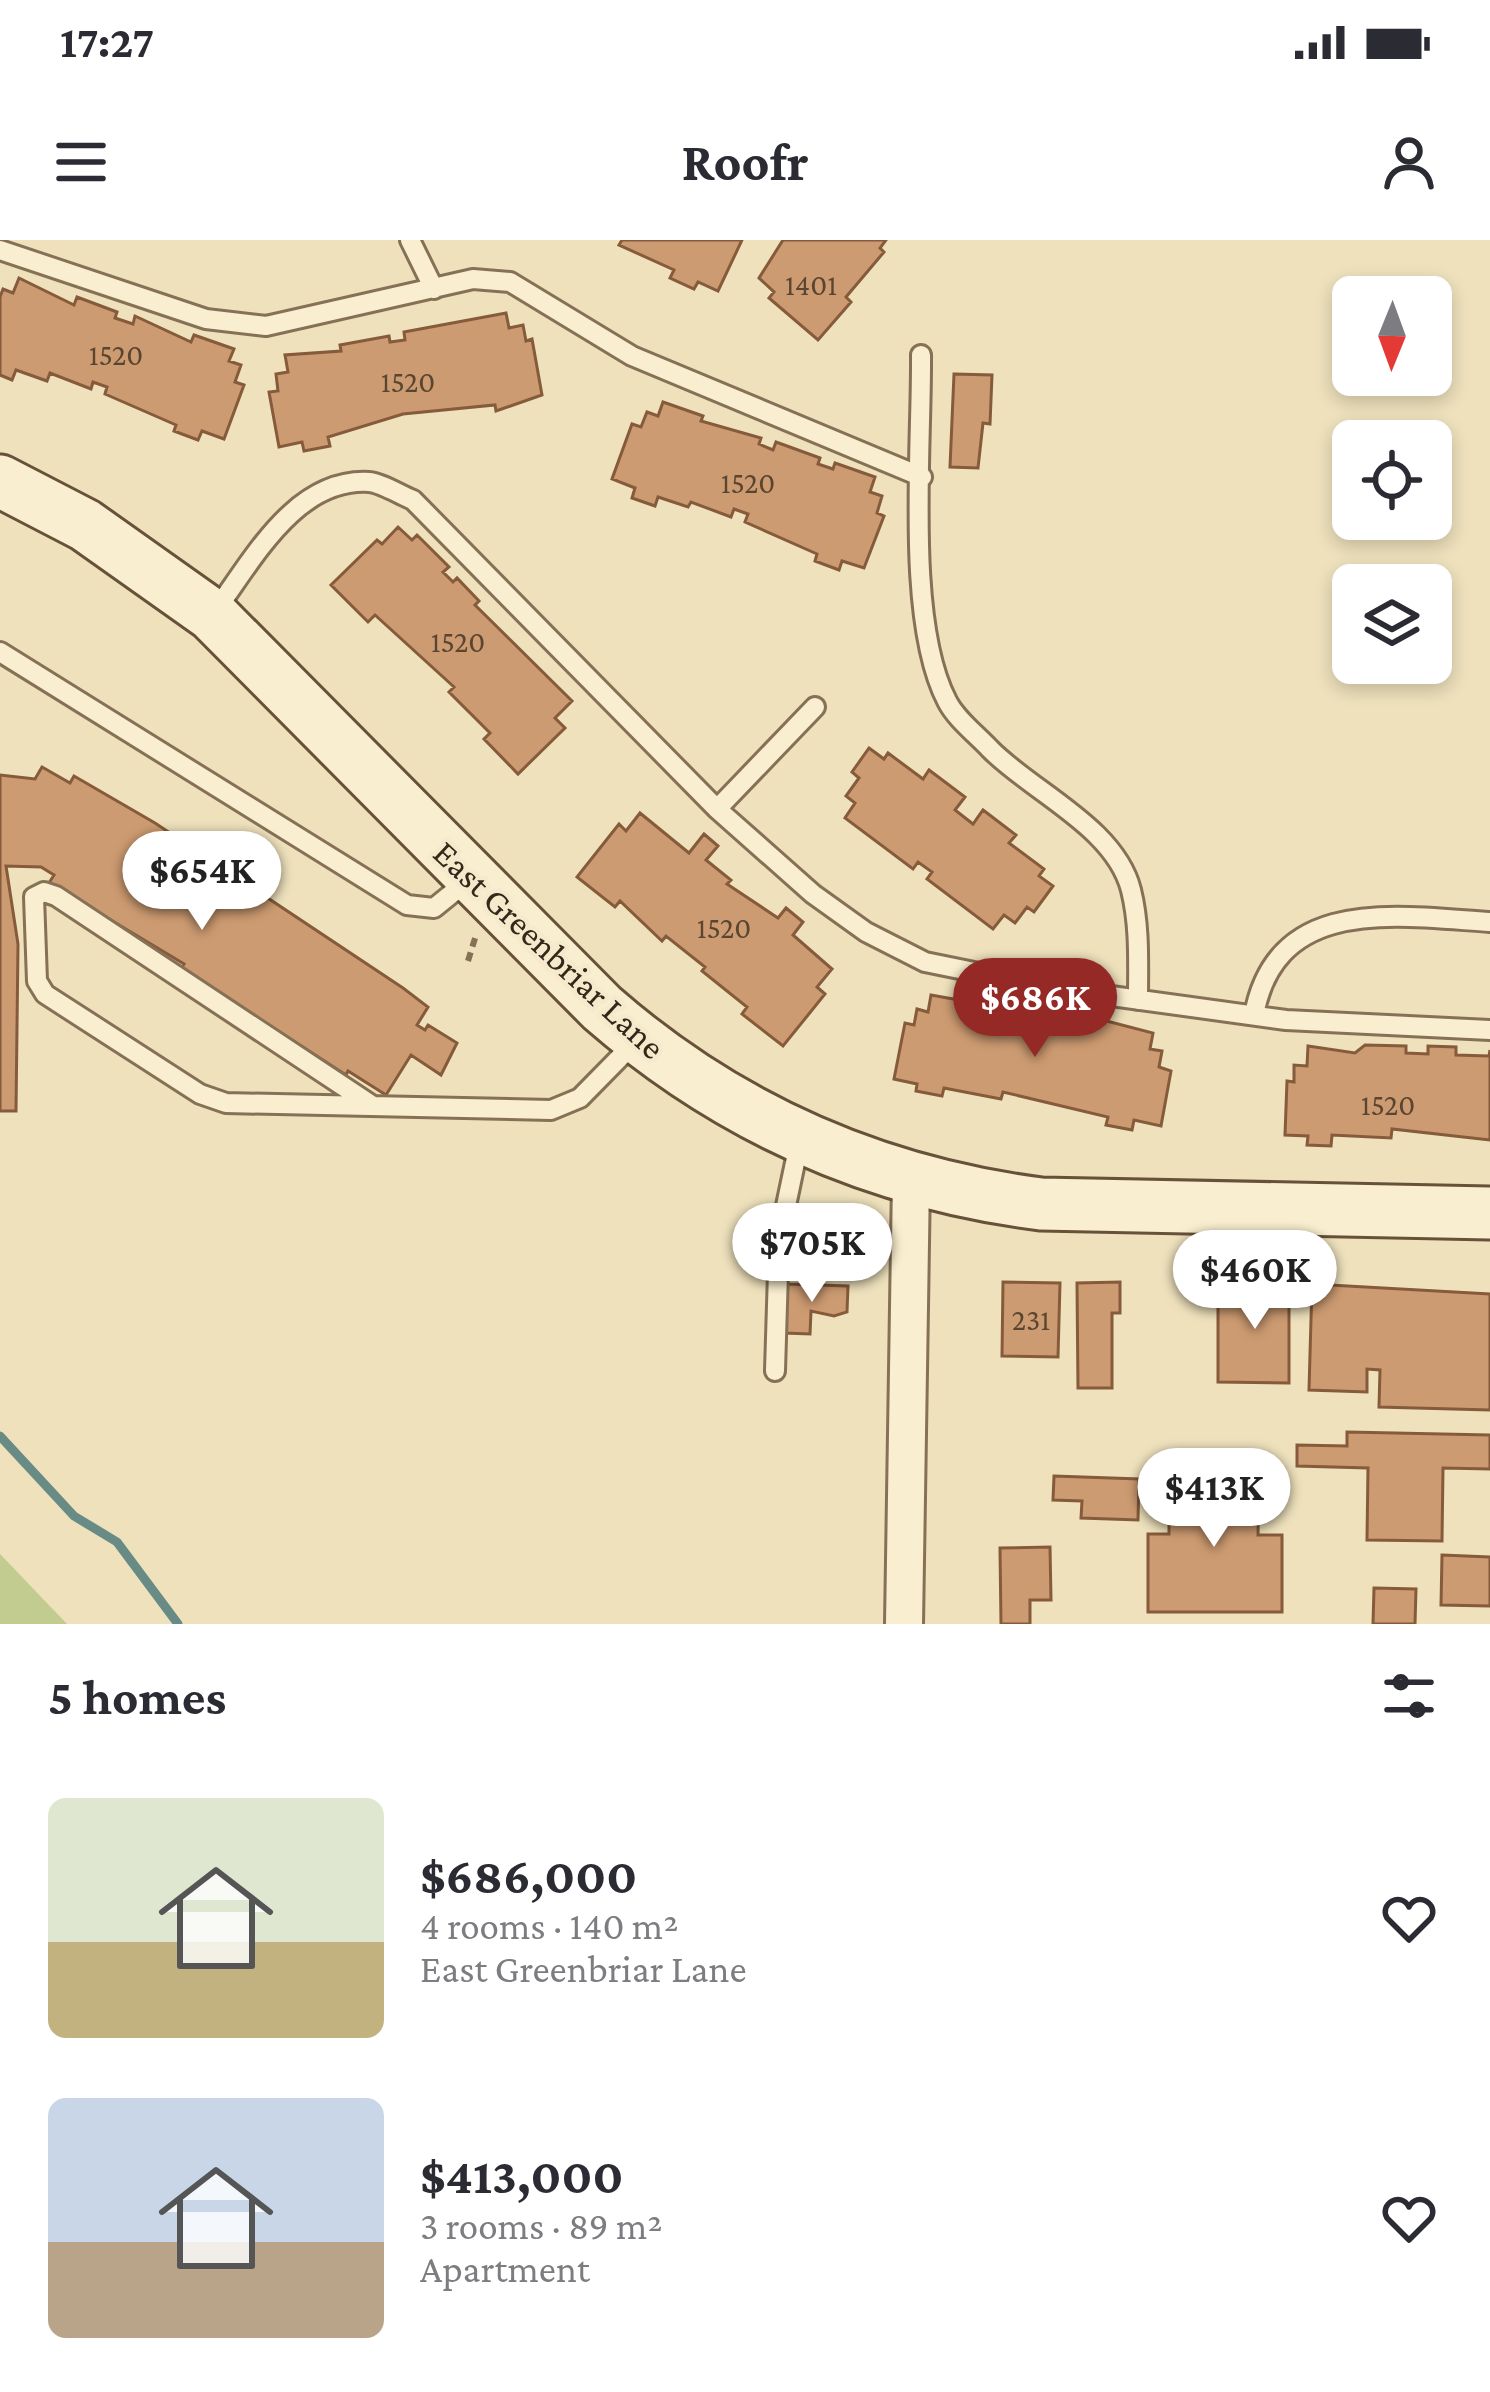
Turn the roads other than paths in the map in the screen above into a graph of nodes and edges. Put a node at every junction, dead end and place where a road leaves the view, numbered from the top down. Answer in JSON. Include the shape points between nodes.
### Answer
{"nodes":[{"id":1,"x":410,"y":240,"type":"edge"},
{"id":2,"x":0,"y":250,"type":"edge"},
{"id":3,"x":434,"y":290,"type":"junction"},
{"id":4,"x":921,"y":355,"type":"dead end"},
{"id":5,"x":922,"y":477,"type":"junction"},
{"id":6,"x":0,"y":481,"type":"edge"},
{"id":7,"x":212,"y":615,"type":"junction"},
{"id":8,"x":0,"y":652,"type":"edge"},
{"id":9,"x":815,"y":706,"type":"dead end"},
{"id":10,"x":717,"y":809,"type":"junction"},
{"id":11,"x":471,"y":878,"type":"junction"},
{"id":12,"x":1490,"y":922,"type":"edge"},
{"id":13,"x":1138,"y":1000,"type":"junction"},
{"id":14,"x":1254,"y":1016,"type":"junction"},
{"id":15,"x":1490,"y":1030,"type":"edge"},
{"id":16,"x":638,"y":1040,"type":"junction"},
{"id":17,"x":373,"y":1106,"type":"junction"},
{"id":18,"x":800,"y":1139,"type":"junction"},
{"id":19,"x":911,"y":1180,"type":"junction"},
{"id":20,"x":1490,"y":1213,"type":"edge"},
{"id":21,"x":775,"y":1371,"type":"dead end"},
{"id":22,"x":904,"y":1624,"type":"edge"}],
"edges":[{"from":1,"to":3,"type":"lane"},
{"from":2,"to":3,"type":"lane","via":[[206,319],[266,326]]},
{"from":3,"to":5,"type":"lane","via":[[473,279],[510,282],[632,356]]},
{"from":4,"to":5,"type":"lane"},
{"from":5,"to":13,"type":"lane","via":[[932,667],[949,706],[1013,773],[1096,835],[1130,884]]},
{"from":6,"to":7,"type":"street","name":"East Greenbriar Lane","via":[[85,525]]},
{"from":7,"to":10,"type":"lane","via":[[299,506],[319,490],[371,482],[412,500]]},
{"from":7,"to":11,"type":"street","name":"East Greenbriar Lane"},
{"from":8,"to":11,"type":"lane","via":[[407,904],[434,908]]},
{"from":9,"to":10,"type":"lane"},
{"from":10,"to":13,"type":"lane","via":[[813,894],[925,962]]},
{"from":11,"to":16,"type":"street","name":"East Greenbriar Lane"},
{"from":12,"to":14,"type":"lane","via":[[1346,920],[1297,938],[1273,959]]},
{"from":13,"to":14,"type":"lane"},
{"from":14,"to":15,"type":"lane"},
{"from":16,"to":17,"type":"lane","via":[[580,1097],[550,1110]]},
{"from":16,"to":18,"type":"street","name":"East Greenbriar Lane"},
{"from":17,"to":17,"type":"lane","via":[[226,1102],[200,1094],[45,994],[37,981],[34,897],[56,896]]},
{"from":18,"to":19,"type":"street","name":"East Greenbriar Lane"},
{"from":18,"to":21,"type":"lane","via":[[779,1240]]},
{"from":19,"to":20,"type":"street","name":"East Greenbriar Lane","via":[[1042,1204]]},
{"from":19,"to":22,"type":"street"}]}
